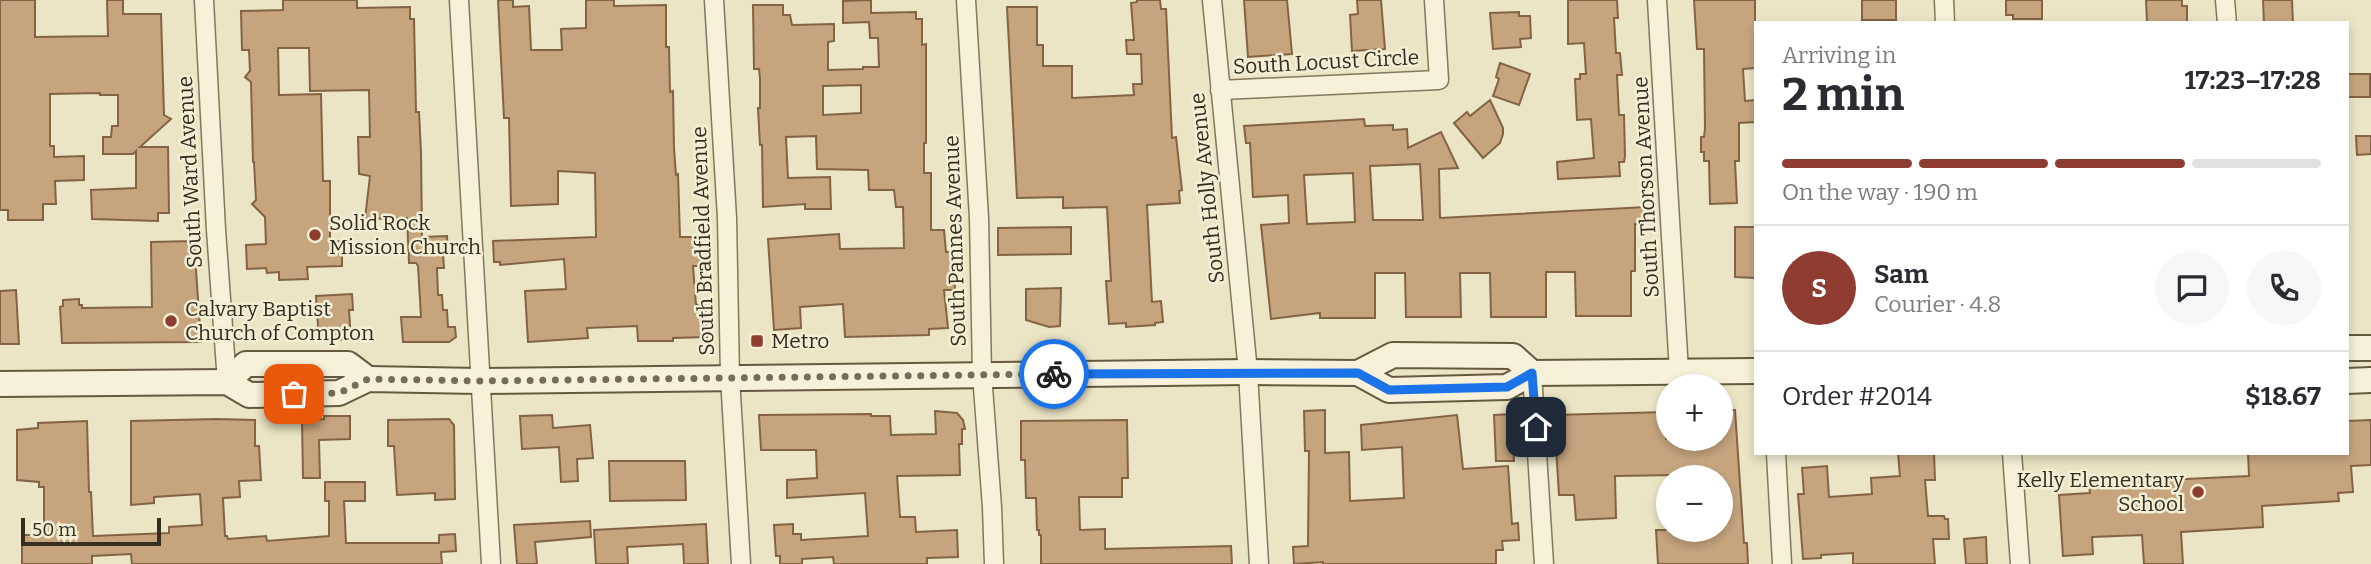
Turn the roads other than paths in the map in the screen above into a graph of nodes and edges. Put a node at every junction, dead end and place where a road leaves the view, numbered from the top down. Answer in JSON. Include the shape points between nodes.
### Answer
{"nodes":[{"id":1,"x":204,"y":0,"type":"edge"},
{"id":2,"x":459,"y":0,"type":"edge"},
{"id":3,"x":714,"y":0,"type":"edge"},
{"id":4,"x":966,"y":0,"type":"edge"},
{"id":5,"x":1212,"y":0,"type":"edge"},
{"id":6,"x":1434,"y":0,"type":"edge"},
{"id":7,"x":1657,"y":0,"type":"edge"},
{"id":8,"x":1944,"y":0,"type":"edge"},
{"id":9,"x":2225,"y":0,"type":"edge"},
{"id":10,"x":1945,"y":21,"type":"edge"},
{"id":11,"x":2227,"y":21,"type":"edge"},
{"id":12,"x":1220,"y":90,"type":"junction"},
{"id":13,"x":2349,"y":348,"type":"edge"},
{"id":14,"x":2371,"y":348,"type":"edge"},
{"id":15,"x":1754,"y":371,"type":"edge"},
{"id":16,"x":1248,"y":372,"type":"junction"},
{"id":17,"x":1679,"y":372,"type":"junction"},
{"id":18,"x":1358,"y":373,"type":"junction"},
{"id":19,"x":1532,"y":373,"type":"junction"},
{"id":20,"x":982,"y":374,"type":"junction"},
{"id":21,"x":730,"y":377,"type":"junction"},
{"id":22,"x":2371,"y":380,"type":"edge"},
{"id":23,"x":480,"y":381,"type":"junction"},
{"id":24,"x":2349,"y":381,"type":"edge"},
{"id":25,"x":227,"y":382,"type":"junction"},
{"id":26,"x":0,"y":384,"type":"edge"},
{"id":27,"x":1776,"y":455,"type":"edge"},
{"id":28,"x":2012,"y":455,"type":"edge"},
{"id":29,"x":491,"y":564,"type":"edge"},
{"id":30,"x":741,"y":564,"type":"edge"},
{"id":31,"x":994,"y":564,"type":"edge"},
{"id":32,"x":1259,"y":564,"type":"edge"},
{"id":33,"x":1544,"y":564,"type":"edge"},
{"id":34,"x":1782,"y":564,"type":"edge"},
{"id":35,"x":2020,"y":564,"type":"edge"}],
"edges":[{"from":1,"to":25,"type":"street","name":"South Ward Avenue"},
{"from":2,"to":23,"type":"street"},
{"from":3,"to":21,"type":"street","name":"South Bradfield Avenue","via":[[727,218]]},
{"from":4,"to":20,"type":"street","name":"South Pannes Avenue","via":[[979,218]]},
{"from":5,"to":12,"type":"street","name":"South Holly Avenue"},
{"from":6,"to":12,"type":"street","name":"South Locust Circle","via":[[1439,80]]},
{"from":7,"to":17,"type":"street","name":"South Thorson Avenue"},
{"from":8,"to":10,"type":"street"},
{"from":9,"to":11,"type":"street"},
{"from":12,"to":16,"type":"street","name":"South Holly Avenue"},
{"from":13,"to":14,"type":"main road"},
{"from":15,"to":17,"type":"main road"},
{"from":16,"to":18,"type":"main road"},
{"from":16,"to":20,"type":"main road"},
{"from":16,"to":32,"type":"street","name":"South Holly Avenue"},
{"from":17,"to":19,"type":"main road"},
{"from":18,"to":19,"type":"main road","via":[[1389,390],[1507,387]]},
{"from":18,"to":19,"type":"main road","via":[[1393,355],[1513,356]]},
{"from":19,"to":33,"type":"street"},
{"from":20,"to":21,"type":"main road"},
{"from":20,"to":31,"type":"street","name":"South Pannes Avenue"},
{"from":21,"to":23,"type":"main road"},
{"from":21,"to":30,"type":"street","name":"South Bradfield Avenue"},
{"from":22,"to":24,"type":"main road"},
{"from":23,"to":25,"type":"main road","via":[[368,379],[339,393],[249,395]]},
{"from":23,"to":29,"type":"street"},
{"from":25,"to":26,"type":"main road"},
{"from":27,"to":34,"type":"street"},
{"from":28,"to":35,"type":"street"}]}
